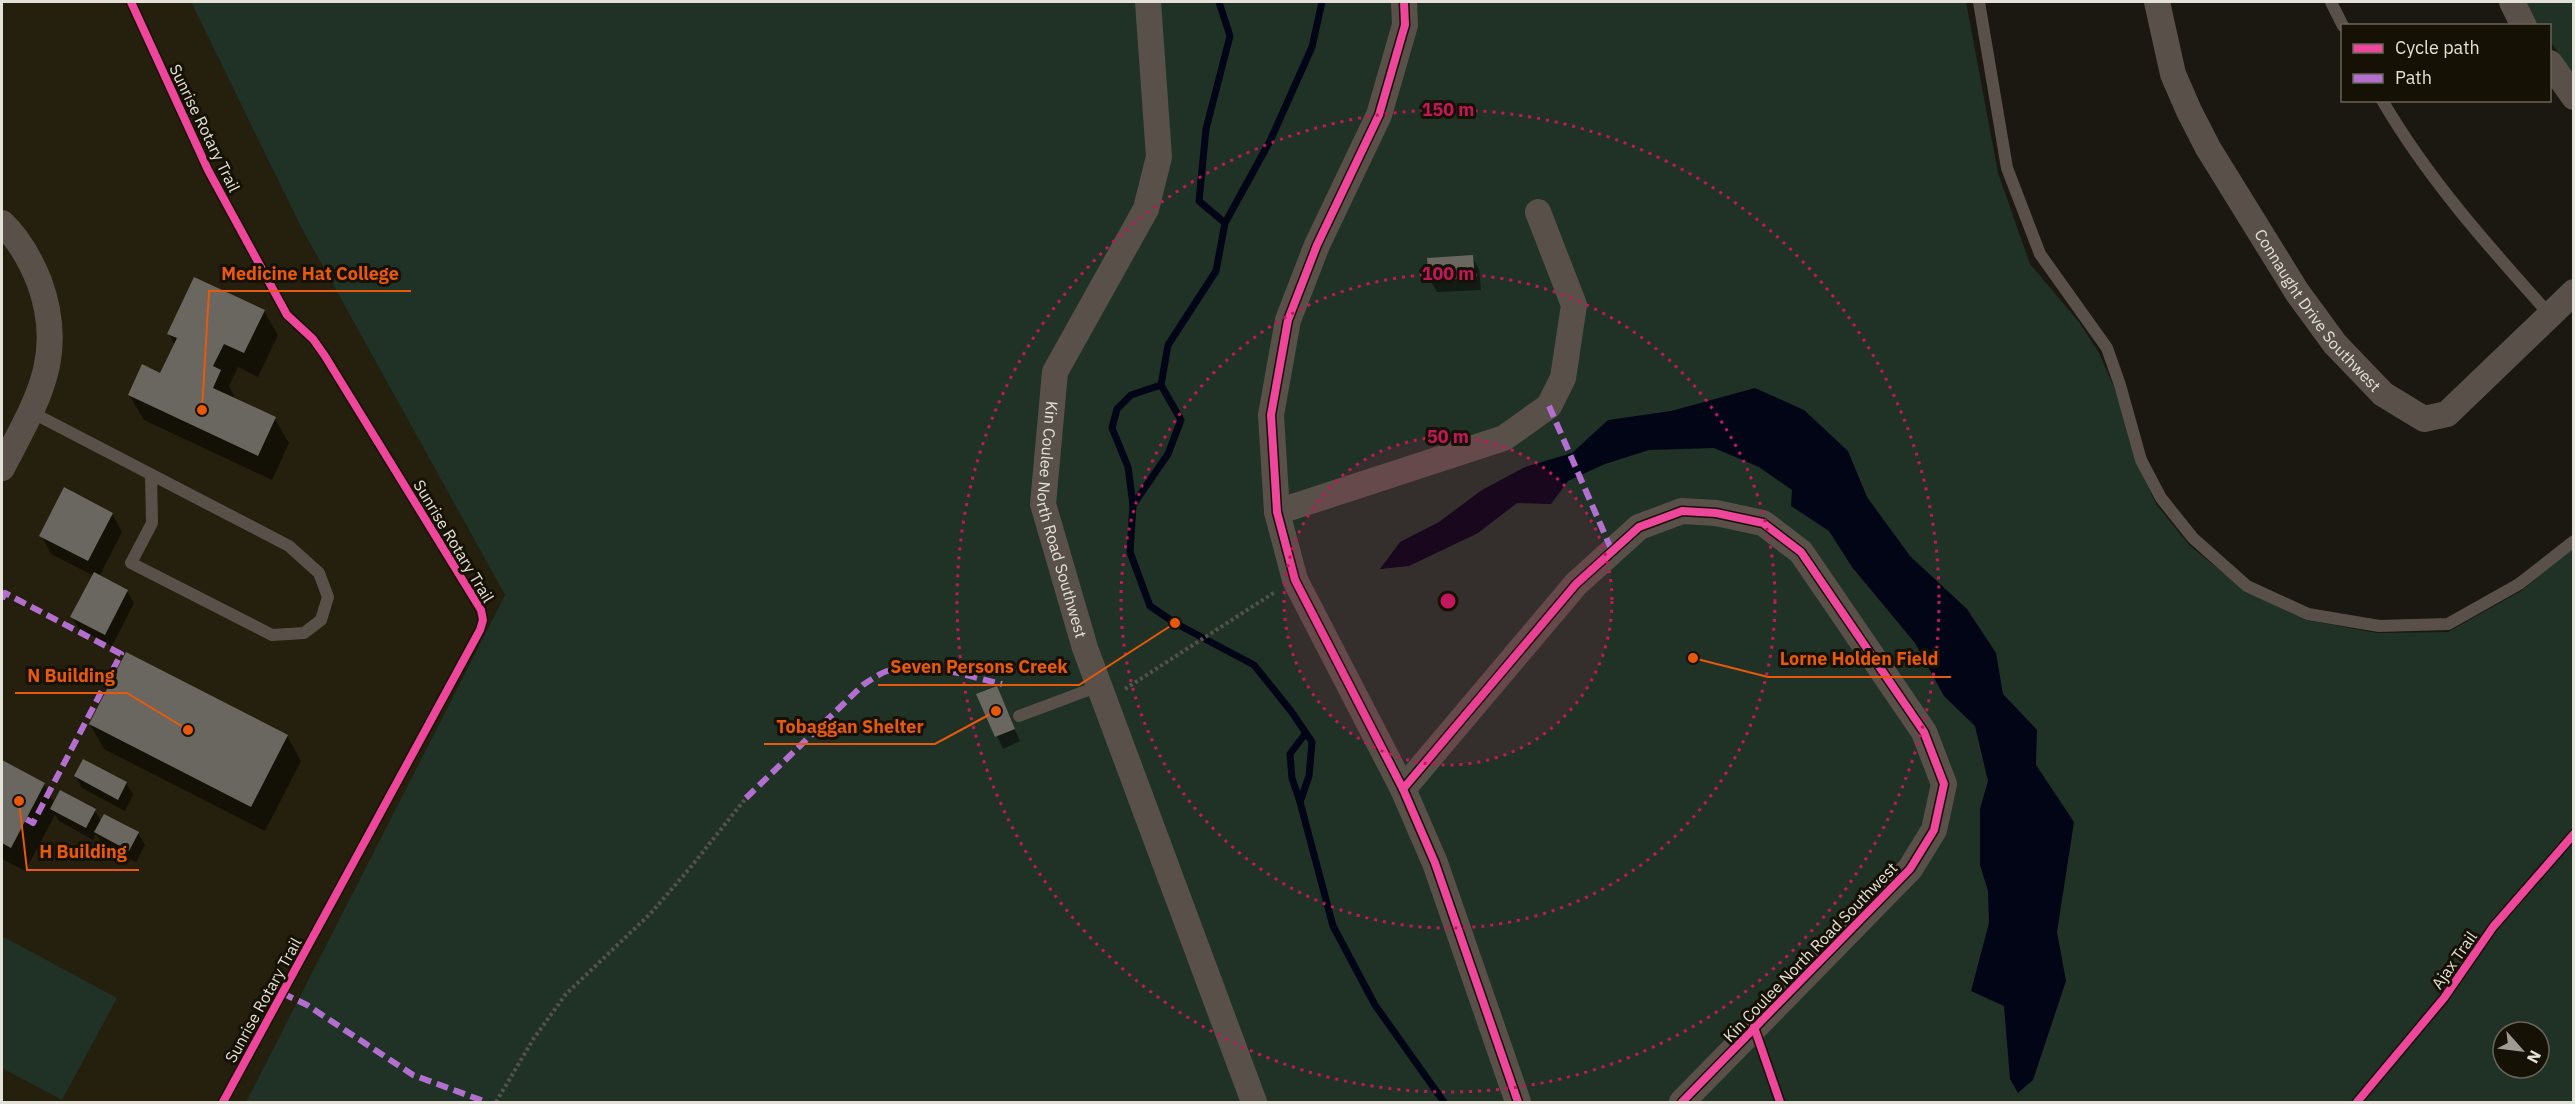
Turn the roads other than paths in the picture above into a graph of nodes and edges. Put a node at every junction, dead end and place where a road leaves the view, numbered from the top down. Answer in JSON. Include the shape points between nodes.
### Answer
{"nodes":[{"id":1,"x":1148,"y":2,"type":"edge"},
{"id":2,"x":1404,"y":2,"type":"edge"},
{"id":3,"x":1979,"y":2,"type":"edge"},
{"id":4,"x":2157,"y":2,"type":"edge"},
{"id":5,"x":2331,"y":2,"type":"edge"},
{"id":6,"x":2512,"y":2,"type":"edge"},
{"id":7,"x":2342,"y":24,"type":"edge"},
{"id":8,"x":2523,"y":24,"type":"edge"},
{"id":9,"x":2551,"y":64,"type":"edge"},
{"id":10,"x":2574,"y":97,"type":"edge"},
{"id":11,"x":2383,"y":102,"type":"edge"},
{"id":12,"x":1538,"y":212,"type":"dead end"},
{"id":13,"x":2,"y":224,"type":"edge"},
{"id":14,"x":2574,"y":292,"type":"edge"},
{"id":15,"x":2550,"y":315,"type":"junction"},
{"id":16,"x":31,"y":412,"type":"junction"},
{"id":17,"x":2,"y":468,"type":"edge"},
{"id":18,"x":151,"y":474,"type":"junction"},
{"id":19,"x":1277,"y":512,"type":"junction"},
{"id":20,"x":2574,"y":541,"type":"edge"},
{"id":21,"x":1102,"y":694,"type":"junction"},
{"id":22,"x":1019,"y":716,"type":"dead end"},
{"id":23,"x":1403,"y":789,"type":"junction"},
{"id":24,"x":1254,"y":1102,"type":"edge"},
{"id":25,"x":1518,"y":1102,"type":"edge"},
{"id":26,"x":1682,"y":1102,"type":"edge"}],
"edges":[{"from":1,"to":21,"type":"street","name":"Kin Coulee North Road Southwest","via":[[1159,157],[1146,209],[1055,372],[1043,504]]},
{"from":2,"to":19,"type":"street","via":[[1405,25],[1379,115],[1317,245],[1288,320],[1271,415]]},
{"from":3,"to":20,"type":"lane","via":[[2007,168],[2040,254],[2107,348],[2141,460],[2160,498],[2193,538],[2247,586],[2308,614],[2379,626],[2448,624],[2519,584]]},
{"from":4,"to":15,"type":"street","name":"Connaught Drive Southwest","via":[[2173,74],[2208,148],[2297,292],[2335,344],[2383,394],[2424,419],[2447,414]]},
{"from":5,"to":7,"type":"lane"},
{"from":6,"to":8,"type":"street"},
{"from":9,"to":10,"type":"street"},
{"from":11,"to":15,"type":"lane","via":[[2433,177]]},
{"from":12,"to":19,"type":"street","via":[[1574,305],[1563,378],[1550,406],[1504,438]]},
{"from":13,"to":16,"type":"street","via":[[14,234],[32,264],[48,306],[51,351],[39,398]]},
{"from":14,"to":15,"type":"street","name":"Connaught Drive Southwest"},
{"from":16,"to":17,"type":"street"},
{"from":16,"to":18,"type":"lane"},
{"from":18,"to":18,"type":"lane","via":[[289,546],[319,573],[328,597],[321,620],[304,633],[272,635],[131,563],[152,523]]},
{"from":19,"to":23,"type":"street","via":[[1295,580]]},
{"from":21,"to":22,"type":"lane"},
{"from":21,"to":24,"type":"street","name":"Kin Coulee North Road Southwest"},
{"from":23,"to":25,"type":"street","via":[[1435,863]]},
{"from":23,"to":26,"type":"street","name":"Kin Coulee North Road Southwest","via":[[1576,584],[1638,527],[1682,511],[1716,513],[1763,523],[1801,552],[1924,732],[1944,784],[1934,830],[1910,869]]}]}
